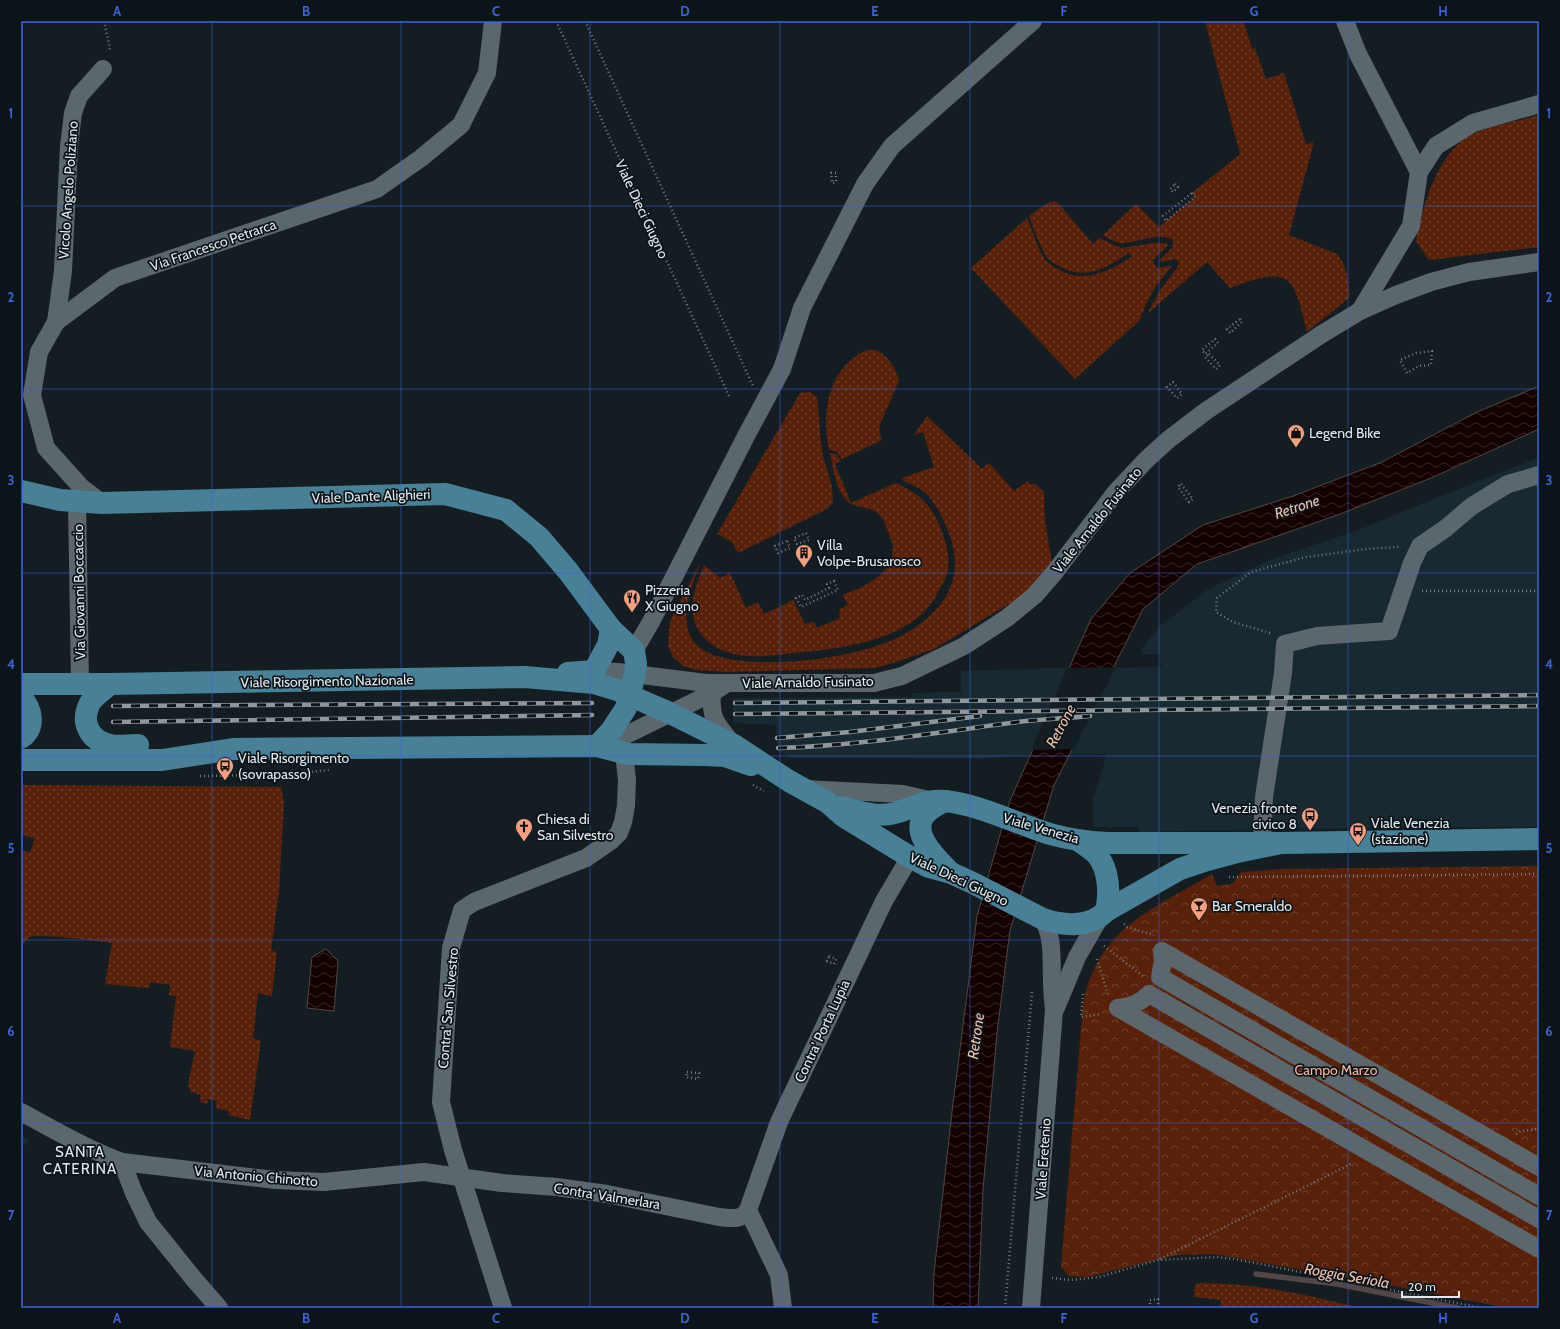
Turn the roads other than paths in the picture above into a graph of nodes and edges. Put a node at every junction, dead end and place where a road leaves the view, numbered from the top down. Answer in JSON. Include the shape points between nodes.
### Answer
{"nodes":[{"id":1,"x":494,"y":21,"type":"edge"},
{"id":2,"x":1033,"y":21,"type":"edge"},
{"id":3,"x":1345,"y":21,"type":"edge"},
{"id":4,"x":103,"y":69,"type":"road end"},
{"id":5,"x":1539,"y":104,"type":"edge"},
{"id":6,"x":1419,"y":172,"type":"junction"},
{"id":7,"x":1539,"y":262,"type":"edge"},
{"id":8,"x":1360,"y":311,"type":"junction"},
{"id":9,"x":56,"y":322,"type":"junction"},
{"id":10,"x":1539,"y":475,"type":"edge"},
{"id":11,"x":21,"y":491,"type":"edge"},
{"id":12,"x":77,"y":501,"type":"junction"},
{"id":13,"x":102,"y":504,"type":"junction"},
{"id":14,"x":611,"y":629,"type":"junction"},
{"id":15,"x":634,"y":651,"type":"junction"},
{"id":16,"x":594,"y":671,"type":"junction"},
{"id":17,"x":635,"y":674,"type":"junction"},
{"id":18,"x":525,"y":677,"type":"junction"},
{"id":19,"x":21,"y":684,"type":"edge"},
{"id":20,"x":80,"y":684,"type":"junction"},
{"id":21,"x":110,"y":684,"type":"junction"},
{"id":22,"x":720,"y":688,"type":"junction"},
{"id":23,"x":630,"y":696,"type":"junction"},
{"id":24,"x":21,"y":697,"type":"edge"},
{"id":25,"x":670,"y":713,"type":"junction"},
{"id":26,"x":21,"y":738,"type":"edge"},
{"id":27,"x":734,"y":745,"type":"junction"},
{"id":28,"x":597,"y":746,"type":"junction"},
{"id":29,"x":233,"y":750,"type":"junction"},
{"id":30,"x":624,"y":753,"type":"junction"},
{"id":31,"x":21,"y":760,"type":"edge"},
{"id":32,"x":796,"y":785,"type":"junction"},
{"id":33,"x":937,"y":801,"type":"junction"},
{"id":34,"x":827,"y":802,"type":"junction"},
{"id":35,"x":1539,"y":839,"type":"edge"},
{"id":36,"x":1078,"y":840,"type":"junction"},
{"id":37,"x":1272,"y":844,"type":"junction"},
{"id":38,"x":910,"y":857,"type":"junction"},
{"id":39,"x":951,"y":873,"type":"junction"},
{"id":40,"x":1036,"y":916,"type":"junction"},
{"id":41,"x":1110,"y":917,"type":"junction"},
{"id":42,"x":1054,"y":1010,"type":"junction"},
{"id":43,"x":21,"y":1112,"type":"edge"},
{"id":44,"x":122,"y":1162,"type":"junction"},
{"id":45,"x":1539,"y":1167,"type":"edge"},
{"id":46,"x":462,"y":1177,"type":"junction"},
{"id":47,"x":1539,"y":1196,"type":"edge"},
{"id":48,"x":748,"y":1210,"type":"junction"},
{"id":49,"x":1539,"y":1218,"type":"edge"},
{"id":50,"x":1539,"y":1249,"type":"edge"},
{"id":51,"x":219,"y":1308,"type":"edge"},
{"id":52,"x":503,"y":1308,"type":"edge"},
{"id":53,"x":783,"y":1308,"type":"edge"},
{"id":54,"x":1031,"y":1308,"type":"edge"}],
"edges":[{"from":1,"to":9,"type":"street","name":"Via Francesco Petrarca","via":[[487,73],[461,125],[421,158],[377,189],[115,278]]},
{"from":2,"to":15,"type":"street","via":[[892,146],[865,184],[802,308],[782,369]]},
{"from":3,"to":6,"type":"street","via":[[1358,54]]},
{"from":4,"to":9,"type":"street","name":"Vicolo Angelo Poliziano","via":[[79,96],[73,113],[63,271]]},
{"from":5,"to":6,"type":"street","via":[[1473,123],[1436,146]]},
{"from":6,"to":8,"type":"street","via":[[1411,226]]},
{"from":7,"to":8,"type":"street","name":"Viale Arnaldo Fusinato","via":[[1468,272],[1431,282]]},
{"from":8,"to":22,"type":"street","name":"Viale Arnaldo Fusinato","via":[[1212,407],[1168,440],[1116,492],[1035,595],[1007,618],[964,646],[902,676],[874,683]]},
{"from":9,"to":13,"type":"street","name":"Via Francesco Petrarca","via":[[39,352],[32,395],[46,448],[82,488]]},
{"from":10,"to":37,"type":"street","via":[[1508,484],[1472,506],[1420,546],[1389,631],[1317,636],[1285,644],[1264,797]]},
{"from":11,"to":12,"type":"main road","name":"Viale Dante Alighieri","via":[[60,500]]},
{"from":12,"to":13,"type":"main road","name":"Viale Dante Alighieri"},
{"from":12,"to":20,"type":"street","name":"Via Giovanni Boccaccio"},
{"from":13,"to":14,"type":"main road","name":"Viale Dante Alighieri","via":[[445,494],[506,510],[539,537]]},
{"from":14,"to":15,"type":"main road","name":"Viale Dante Alighieri"},
{"from":14,"to":16,"type":"main road","via":[[608,645]]},
{"from":15,"to":17,"type":"main road"},
{"from":16,"to":17,"type":"street"},
{"from":16,"to":18,"type":"main road"},
{"from":17,"to":22,"type":"street","name":"Viale Arnaldo Fusinato","via":[[706,683]]},
{"from":17,"to":23,"type":"main road"},
{"from":18,"to":21,"type":"main road","name":"Viale Risorgimento Nazionale"},
{"from":18,"to":23,"type":"main road","name":"Viale Risorgimento Nazionale","via":[[594,683]]},
{"from":19,"to":20,"type":"main road","name":"Viale Risorgimento Nazionale"},
{"from":20,"to":21,"type":"main road","name":"Viale Risorgimento Nazionale"},
{"from":21,"to":29,"type":"main road","via":[[90,701],[84,716],[85,725],[95,739],[110,746],[160,745]]},
{"from":22,"to":25,"type":"street","name":"Viale Arnaldo Fusinato"},
{"from":22,"to":27,"type":"street","via":[[712,715]]},
{"from":23,"to":25,"type":"main road","name":"Viale Risorgimento Nazionale"},
{"from":23,"to":28,"type":"main road","via":[[626,708],[611,731]]},
{"from":24,"to":26,"type":"main road","via":[[30,714],[31,724]]},
{"from":25,"to":27,"type":"main road","name":"Viale Dieci Giugno"},
{"from":25,"to":28,"type":"street","via":[[624,736]]},
{"from":27,"to":32,"type":"main road","name":"Viale Dieci Giugno"},
{"from":28,"to":29,"type":"main road"},
{"from":28,"to":30,"type":"main road","name":"Viale Dieci Giugno"},
{"from":29,"to":31,"type":"main road","via":[[162,760]]},
{"from":30,"to":32,"type":"main road","name":"Viale Dieci Giugno","via":[[725,756]]},
{"from":30,"to":46,"type":"street","name":"Contra' San Silvestro","via":[[626,806],[619,833],[612,840],[586,858],[474,902],[462,910],[452,948],[441,1102]]},
{"from":32,"to":33,"type":"street","name":"Viale Venezia","via":[[903,794]]},
{"from":32,"to":34,"type":"main road","name":"Viale Dieci Giugno"},
{"from":33,"to":34,"type":"main road","name":"Viale Dieci Giugno","via":[[883,815],[862,813]]},
{"from":33,"to":36,"type":"main road","name":"Viale Venezia","via":[[980,810],[1050,834]]},
{"from":33,"to":39,"type":"main road","via":[[922,821],[923,841]]},
{"from":34,"to":38,"type":"main road","name":"Viale Dieci Giugno","via":[[843,816]]},
{"from":35,"to":37,"type":"main road","name":"Viale Venezia"},
{"from":36,"to":37,"type":"main road","name":"Viale Venezia","via":[[1107,843]]},
{"from":36,"to":41,"type":"main road","via":[[1097,855],[1104,867]]},
{"from":37,"to":41,"type":"main road","name":"Viale Venezia","via":[[1180,869]]},
{"from":38,"to":39,"type":"main road","name":"Viale Dieci Giugno","via":[[929,867]]},
{"from":38,"to":48,"type":"street","name":"Contra' Porta Lupia","via":[[884,901],[779,1122]]},
{"from":39,"to":40,"type":"main road","name":"Viale Dieci Giugno"},
{"from":40,"to":41,"type":"main road","name":"Viale Dieci Giugno","via":[[1057,924],[1075,924]]},
{"from":40,"to":42,"type":"street","name":"Viale Eretenio","via":[[1049,929],[1052,942]]},
{"from":41,"to":42,"type":"street","name":"Viale Eretenio","via":[[1077,957]]},
{"from":42,"to":54,"type":"street","name":"Viale Eretenio"},
{"from":43,"to":44,"type":"street","name":"Via Antonio Chinotto","via":[[66,1137]]},
{"from":44,"to":46,"type":"street","name":"Via Antonio Chinotto","via":[[275,1180],[324,1182],[424,1172]]},
{"from":44,"to":51,"type":"street","via":[[148,1222]]},
{"from":45,"to":47,"type":"street","via":[[1162,951],[1160,977]]},
{"from":46,"to":48,"type":"street","name":"Contra' Valmerlara","via":[[607,1194],[725,1218],[737,1219]]},
{"from":46,"to":52,"type":"street","name":"Contra' San Silvestro"},
{"from":48,"to":53,"type":"street","via":[[779,1275]]},
{"from":49,"to":50,"type":"street","via":[[1149,994],[1134,1006],[1118,1008]]}]}
